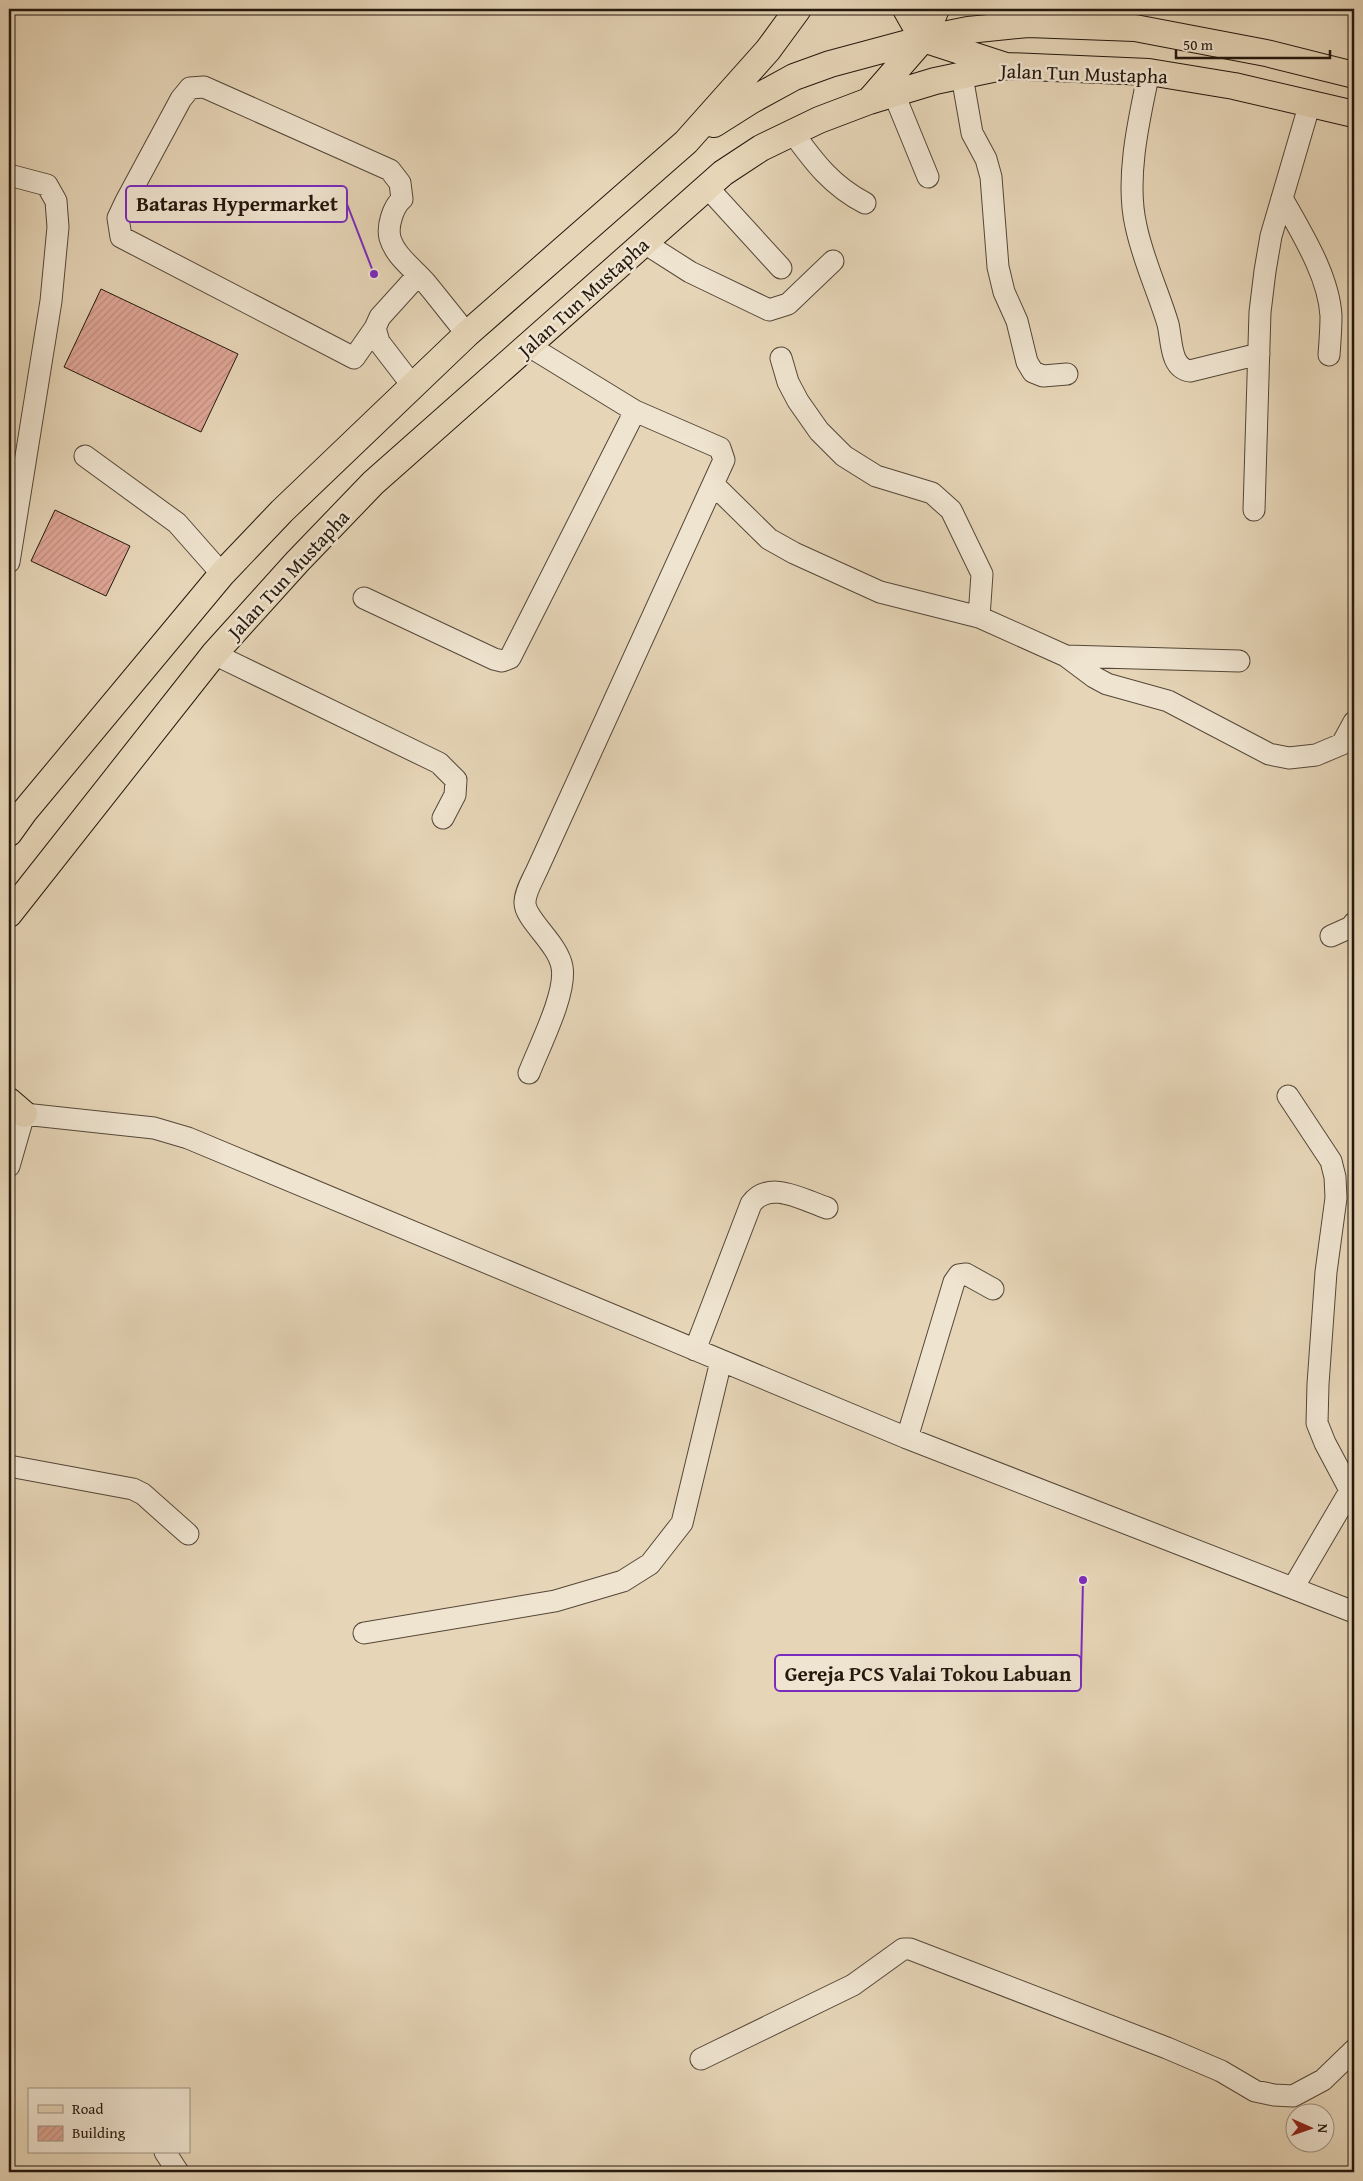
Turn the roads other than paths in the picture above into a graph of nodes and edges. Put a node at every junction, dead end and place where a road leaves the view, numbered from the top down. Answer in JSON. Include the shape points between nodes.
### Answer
{"nodes":[{"id":1,"x":798,"y":9,"type":"edge"},
{"id":2,"x":906,"y":9,"type":"edge"},
{"id":3,"x":936,"y":9,"type":"edge"},
{"id":4,"x":1104,"y":9,"type":"edge"},
{"id":5,"x":1135,"y":28,"type":"junction"},
{"id":6,"x":923,"y":38,"type":"junction"},
{"id":7,"x":1007,"y":66,"type":"junction"},
{"id":8,"x":1150,"y":72,"type":"junction"},
{"id":9,"x":1354,"y":75,"type":"edge"},
{"id":10,"x":962,"y":76,"type":"junction"},
{"id":11,"x":894,"y":94,"type":"junction"},
{"id":12,"x":869,"y":101,"type":"junction"},
{"id":13,"x":1310,"y":103,"type":"junction"},
{"id":14,"x":1354,"y":114,"type":"edge"},
{"id":15,"x":792,"y":133,"type":"junction"},
{"id":16,"x":686,"y":142,"type":"junction"},
{"id":17,"x":9,"y":176,"type":"edge"},
{"id":18,"x":928,"y":177,"type":"dead end"},
{"id":19,"x":708,"y":187,"type":"junction"},
{"id":20,"x":1282,"y":198,"type":"junction"},
{"id":21,"x":865,"y":203,"type":"dead end"},
{"id":22,"x":643,"y":242,"type":"junction"},
{"id":23,"x":833,"y":261,"type":"dead end"},
{"id":24,"x":781,"y":268,"type":"dead end"},
{"id":25,"x":418,"y":275,"type":"junction"},
{"id":26,"x":375,"y":328,"type":"junction"},
{"id":27,"x":467,"y":334,"type":"junction"},
{"id":28,"x":529,"y":346,"type":"junction"},
{"id":29,"x":1259,"y":354,"type":"junction"},
{"id":30,"x":1329,"y":355,"type":"dead end"},
{"id":31,"x":781,"y":358,"type":"dead end"},
{"id":32,"x":1067,"y":374,"type":"dead end"},
{"id":33,"x":412,"y":385,"type":"junction"},
{"id":34,"x":634,"y":412,"type":"junction"},
{"id":35,"x":85,"y":456,"type":"dead end"},
{"id":36,"x":15,"y":477,"type":"edge"},
{"id":37,"x":714,"y":484,"type":"junction"},
{"id":38,"x":1254,"y":510,"type":"dead end"},
{"id":39,"x":9,"y":562,"type":"edge"},
{"id":40,"x":222,"y":574,"type":"junction"},
{"id":41,"x":364,"y":598,"type":"dead end"},
{"id":42,"x":979,"y":617,"type":"junction"},
{"id":43,"x":214,"y":654,"type":"junction"},
{"id":44,"x":1066,"y":656,"type":"junction"},
{"id":45,"x":1239,"y":662,"type":"dead end"},
{"id":46,"x":1354,"y":722,"type":"edge"},
{"id":47,"x":1348,"y":745,"type":"edge"},
{"id":48,"x":16,"y":808,"type":"edge"},
{"id":49,"x":443,"y":818,"type":"dead end"},
{"id":50,"x":9,"y":833,"type":"edge"},
{"id":51,"x":9,"y":914,"type":"edge"},
{"id":52,"x":1354,"y":923,"type":"edge"},
{"id":53,"x":1331,"y":936,"type":"dead end"},
{"id":54,"x":529,"y":1073,"type":"dead end"},
{"id":55,"x":1288,"y":1096,"type":"dead end"},
{"id":56,"x":13,"y":1110,"type":"edge"},
{"id":57,"x":9,"y":1166,"type":"edge"},
{"id":58,"x":827,"y":1208,"type":"dead end"},
{"id":59,"x":994,"y":1289,"type":"dead end"},
{"id":60,"x":695,"y":1350,"type":"junction"},
{"id":61,"x":721,"y":1360,"type":"junction"},
{"id":62,"x":908,"y":1438,"type":"junction"},
{"id":63,"x":9,"y":1466,"type":"edge"},
{"id":64,"x":1352,"y":1487,"type":"edge"},
{"id":65,"x":188,"y":1534,"type":"dead end"},
{"id":66,"x":1293,"y":1588,"type":"junction"},
{"id":67,"x":1354,"y":1612,"type":"edge"},
{"id":68,"x":364,"y":1633,"type":"dead end"},
{"id":69,"x":1354,"y":2050,"type":"edge"},
{"id":70,"x":701,"y":2059,"type":"dead end"},
{"id":71,"x":166,"y":2154,"type":"edge"},
{"id":72,"x":178,"y":2172,"type":"edge"}],
"edges":[{"from":1,"to":16,"type":"main road","via":[[768,50]]},
{"from":2,"to":6,"type":"main road"},
{"from":3,"to":6,"type":"main road"},
{"from":4,"to":5,"type":"main road"},
{"from":5,"to":6,"type":"main road","via":[[1028,24]]},
{"from":5,"to":9,"type":"main road","via":[[1266,53]]},
{"from":6,"to":7,"type":"main road"},
{"from":6,"to":12,"type":"main road"},
{"from":6,"to":16,"type":"main road","via":[[848,58],[794,77]]},
{"from":7,"to":8,"type":"main road","name":"Jalan Tun Mustapha"},
{"from":7,"to":10,"type":"main road","name":"Jalan Tun Mustapha"},
{"from":8,"to":13,"type":"main road","name":"Jalan Tun Mustapha"},
{"from":8,"to":29,"type":"street","via":[[1138,122],[1134,206],[1140,241],[1163,308],[1176,364],[1190,372]]},
{"from":10,"to":11,"type":"main road","name":"Jalan Tun Mustapha"},
{"from":10,"to":32,"type":"street","via":[[972,133],[986,159],[991,177],[998,267],[1027,362],[1033,372],[1043,376]]},
{"from":11,"to":12,"type":"main road","name":"Jalan Tun Mustapha"},
{"from":11,"to":18,"type":"street"},
{"from":12,"to":15,"type":"main road","name":"Jalan Tun Mustapha"},
{"from":13,"to":14,"type":"main road","name":"Jalan Tun Mustapha"},
{"from":13,"to":20,"type":"street"},
{"from":15,"to":19,"type":"main road","name":"Jalan Tun Mustapha","via":[[761,148]]},
{"from":15,"to":21,"type":"street","via":[[819,168],[847,193]]},
{"from":16,"to":27,"type":"main road"},
{"from":17,"to":36,"type":"street","via":[[47,185],[56,201],[58,227],[51,301]]},
{"from":19,"to":22,"type":"main road","name":"Jalan Tun Mustapha"},
{"from":19,"to":24,"type":"street"},
{"from":20,"to":29,"type":"street","via":[[1265,271]]},
{"from":20,"to":30,"type":"street","via":[[1324,282],[1331,314]]},
{"from":22,"to":23,"type":"street","via":[[690,272],[769,310],[788,304]]},
{"from":22,"to":28,"type":"main road","name":"Jalan Tun Mustapha"},
{"from":25,"to":26,"type":"street","via":[[380,317]]},
{"from":25,"to":26,"type":"street","via":[[398,254],[390,239],[389,228],[402,199],[400,183],[390,170],[204,87],[190,88],[180,99],[118,218],[120,237],[354,358]]},
{"from":25,"to":27,"type":"street"},
{"from":26,"to":33,"type":"street","via":[[379,342]]},
{"from":27,"to":33,"type":"main road"},
{"from":28,"to":34,"type":"street"},
{"from":28,"to":43,"type":"main road","name":"Jalan Tun Mustapha","via":[[373,483]]},
{"from":29,"to":38,"type":"street"},
{"from":31,"to":42,"type":"street","via":[[798,402],[819,431],[844,456],[876,476],[932,493],[952,510],[982,574]]},
{"from":33,"to":40,"type":"main road"},
{"from":34,"to":37,"type":"street","via":[[720,448],[724,460]]},
{"from":34,"to":41,"type":"street","via":[[510,658],[494,659]]},
{"from":35,"to":40,"type":"street","via":[[177,523]]},
{"from":36,"to":39,"type":"street"},
{"from":37,"to":42,"type":"street","via":[[769,539],[794,553],[880,592]]},
{"from":37,"to":54,"type":"street","via":[[525,902],[528,914],[559,954],[563,969],[563,986]]},
{"from":40,"to":48,"type":"main road"},
{"from":42,"to":44,"type":"street"},
{"from":43,"to":49,"type":"street","via":[[439,763],[456,780],[456,795]]},
{"from":43,"to":51,"type":"main road","name":"Jalan Tun Mustapha"},
{"from":44,"to":45,"type":"street"},
{"from":44,"to":47,"type":"street","via":[[1107,684],[1168,701],[1269,754],[1289,758],[1316,755]]},
{"from":46,"to":47,"type":"street"},
{"from":48,"to":50,"type":"main road"},
{"from":52,"to":53,"type":"street"},
{"from":55,"to":64,"type":"street","via":[[1331,1161],[1335,1177],[1336,1198],[1326,1272],[1317,1423],[1325,1443]]},
{"from":56,"to":57,"type":"street"},
{"from":56,"to":60,"type":"street","via":[[168,1131]]},
{"from":58,"to":60,"type":"street","via":[[776,1191],[756,1196]]},
{"from":59,"to":62,"type":"street","via":[[966,1274],[959,1275],[954,1282]]},
{"from":60,"to":61,"type":"street"},
{"from":61,"to":62,"type":"street"},
{"from":61,"to":68,"type":"street","via":[[682,1524],[650,1564],[623,1581],[555,1601]]},
{"from":62,"to":66,"type":"street"},
{"from":63,"to":65,"type":"street","via":[[133,1489]]},
{"from":64,"to":66,"type":"street"},
{"from":66,"to":67,"type":"street"},
{"from":69,"to":70,"type":"street","via":[[1323,2080],[1293,2096],[1255,2091],[1221,2071],[1167,2048],[903,1949],[853,1985]]},
{"from":71,"to":72,"type":"street"}]}
